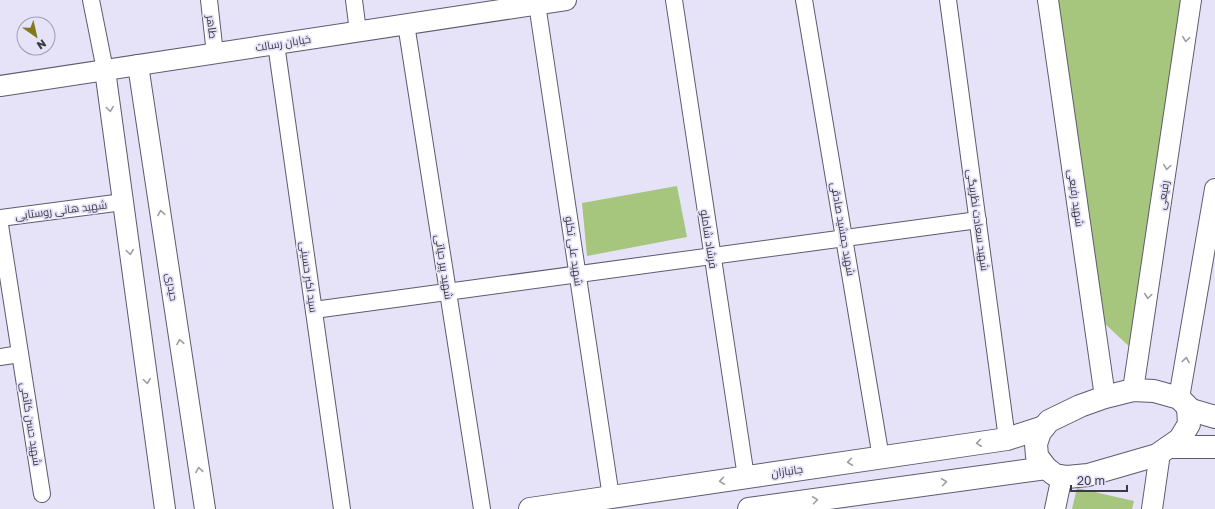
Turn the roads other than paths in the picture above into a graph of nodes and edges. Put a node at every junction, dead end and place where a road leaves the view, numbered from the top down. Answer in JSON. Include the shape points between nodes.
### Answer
{"nodes":[{"id":1,"x":91,"y":0,"type":"edge"},
{"id":2,"x":209,"y":0,"type":"edge"},
{"id":3,"x":354,"y":0,"type":"edge"},
{"id":4,"x":566,"y":0,"type":"edge"},
{"id":5,"x":674,"y":0,"type":"edge"},
{"id":6,"x":804,"y":0,"type":"edge"},
{"id":7,"x":948,"y":0,"type":"edge"},
{"id":8,"x":1048,"y":0,"type":"edge"},
{"id":9,"x":1192,"y":0,"type":"edge"},
{"id":10,"x":537,"y":4,"type":"junction"},
{"id":11,"x":496,"y":5,"type":"edge"},
{"id":12,"x":406,"y":24,"type":"junction"},
{"id":13,"x":358,"y":32,"type":"junction"},
{"id":14,"x":276,"y":44,"type":"junction"},
{"id":15,"x":215,"y":54,"type":"junction"},
{"id":16,"x":138,"y":65,"type":"junction"},
{"id":17,"x":105,"y":70,"type":"junction"},
{"id":18,"x":0,"y":86,"type":"edge"},
{"id":19,"x":1215,"y":189,"type":"edge"},
{"id":20,"x":123,"y":202,"type":"junction"},
{"id":21,"x":0,"y":218,"type":"edge"},
{"id":22,"x":978,"y":220,"type":"junction"},
{"id":23,"x":0,"y":225,"type":"edge"},
{"id":24,"x":844,"y":238,"type":"junction"},
{"id":25,"x":712,"y":256,"type":"junction"},
{"id":26,"x":577,"y":274,"type":"junction"},
{"id":27,"x":448,"y":292,"type":"junction"},
{"id":28,"x":314,"y":310,"type":"junction"},
{"id":29,"x":20,"y":354,"type":"junction"},
{"id":30,"x":0,"y":357,"type":"edge"},
{"id":31,"x":1133,"y":390,"type":"junction"},
{"id":32,"x":1105,"y":397,"type":"junction"},
{"id":33,"x":1184,"y":404,"type":"junction"},
{"id":34,"x":1215,"y":417,"type":"edge"},
{"id":35,"x":1044,"y":427,"type":"junction"},
{"id":36,"x":1006,"y":439,"type":"junction"},
{"id":37,"x":1215,"y":447,"type":"edge"},
{"id":38,"x":1164,"y":450,"type":"junction"},
{"id":39,"x":881,"y":458,"type":"junction"},
{"id":40,"x":1054,"y":472,"type":"junction"},
{"id":41,"x":746,"y":478,"type":"junction"},
{"id":42,"x":42,"y":494,"type":"dead end"},
{"id":43,"x":611,"y":497,"type":"junction"},
{"id":44,"x":165,"y":509,"type":"edge"},
{"id":45,"x":205,"y":509,"type":"edge"},
{"id":46,"x":342,"y":509,"type":"edge"},
{"id":47,"x":482,"y":509,"type":"edge"},
{"id":48,"x":530,"y":509,"type":"edge"},
{"id":49,"x":749,"y":509,"type":"edge"},
{"id":50,"x":1055,"y":509,"type":"edge"},
{"id":51,"x":1152,"y":509,"type":"edge"}],
"edges":[{"from":1,"to":17,"type":"street"},
{"from":2,"to":15,"type":"street","name":"طاهر"},
{"from":3,"to":13,"type":"street"},
{"from":4,"to":10,"type":"street","name":"خیابان رسالت"},
{"from":5,"to":25,"type":"street","name":"فرشاد شاملو"},
{"from":6,"to":24,"type":"street","name":"شهید جمشید صادقی"},
{"from":7,"to":22,"type":"street","name":"شهید سعادت نظربیگی"},
{"from":8,"to":32,"type":"street","name":"شهید رفیعی"},
{"from":9,"to":31,"type":"street","name":"رفیعی","one_way":true},
{"from":10,"to":11,"type":"street","name":"خیابان رسالت"},
{"from":10,"to":26,"type":"street","name":"شهید علی تکلو"},
{"from":11,"to":12,"type":"street","name":"خیابان رسالت"},
{"from":12,"to":13,"type":"street","name":"خیابان رسالت"},
{"from":12,"to":27,"type":"street","name":"شهید پیر حیاتی"},
{"from":13,"to":14,"type":"street","name":"خیابان رسالت"},
{"from":14,"to":15,"type":"street","name":"خیابان رسالت"},
{"from":14,"to":28,"type":"street","name":"سید اکبر حسینی"},
{"from":15,"to":16,"type":"street","name":"خیابان رسالت"},
{"from":16,"to":17,"type":"street","name":"خیابان رسالت"},
{"from":45,"to":16,"type":"street","name":"حیدری","one_way":true},
{"from":17,"to":18,"type":"street","name":"خیابان رسالت"},
{"from":17,"to":20,"type":"street","one_way":true},
{"from":33,"to":19,"type":"street","one_way":true},
{"from":20,"to":21,"type":"street","name":"شهید هانی روستایی"},
{"from":20,"to":44,"type":"street","one_way":true},
{"from":22,"to":24,"type":"street"},
{"from":22,"to":36,"type":"street","name":"شهید سعادت نظربیگی"},
{"from":23,"to":29,"type":"street","name":"شهید حسن کائمی"},
{"from":24,"to":25,"type":"street"},
{"from":24,"to":39,"type":"street","name":"شهید جمشید صادقی"},
{"from":25,"to":26,"type":"street"},
{"from":25,"to":41,"type":"street","name":"فرشاد شاملو"},
{"from":26,"to":27,"type":"street"},
{"from":26,"to":43,"type":"street","name":"شهید علی تکلو"},
{"from":27,"to":28,"type":"street"},
{"from":27,"to":47,"type":"street","name":"شهید پیر حیاتی"},
{"from":28,"to":46,"type":"street","name":"سید اکبر حسینی"},
{"from":29,"to":30,"type":"street"},
{"from":29,"to":42,"type":"street","name":"شهید حسن کائمی"},
{"from":31,"to":32,"type":"main road"},
{"from":31,"to":33,"type":"main road","via":[[1154,391]]},
{"from":32,"to":35,"type":"main road","via":[[1049,421]]},
{"from":33,"to":34,"type":"main road"},
{"from":33,"to":38,"type":"main road","via":[[1189,424],[1180,439]]},
{"from":35,"to":36,"type":"main road","name":"جانبازان"},
{"from":35,"to":40,"type":"main road","via":[[1036,444],[1037,456]]},
{"from":36,"to":39,"type":"main road","name":"جانبازان","one_way":true},
{"from":37,"to":38,"type":"main road"},
{"from":38,"to":40,"type":"main road","via":[[1157,455],[1088,476],[1067,477]]},
{"from":38,"to":51,"type":"street"},
{"from":39,"to":41,"type":"main road","name":"جانبازان","one_way":true},
{"from":49,"to":40,"type":"main road","one_way":true},
{"from":40,"to":50,"type":"street"},
{"from":41,"to":43,"type":"main road","name":"جانبازان","one_way":true},
{"from":43,"to":48,"type":"main road","name":"جانبازان"}]}
